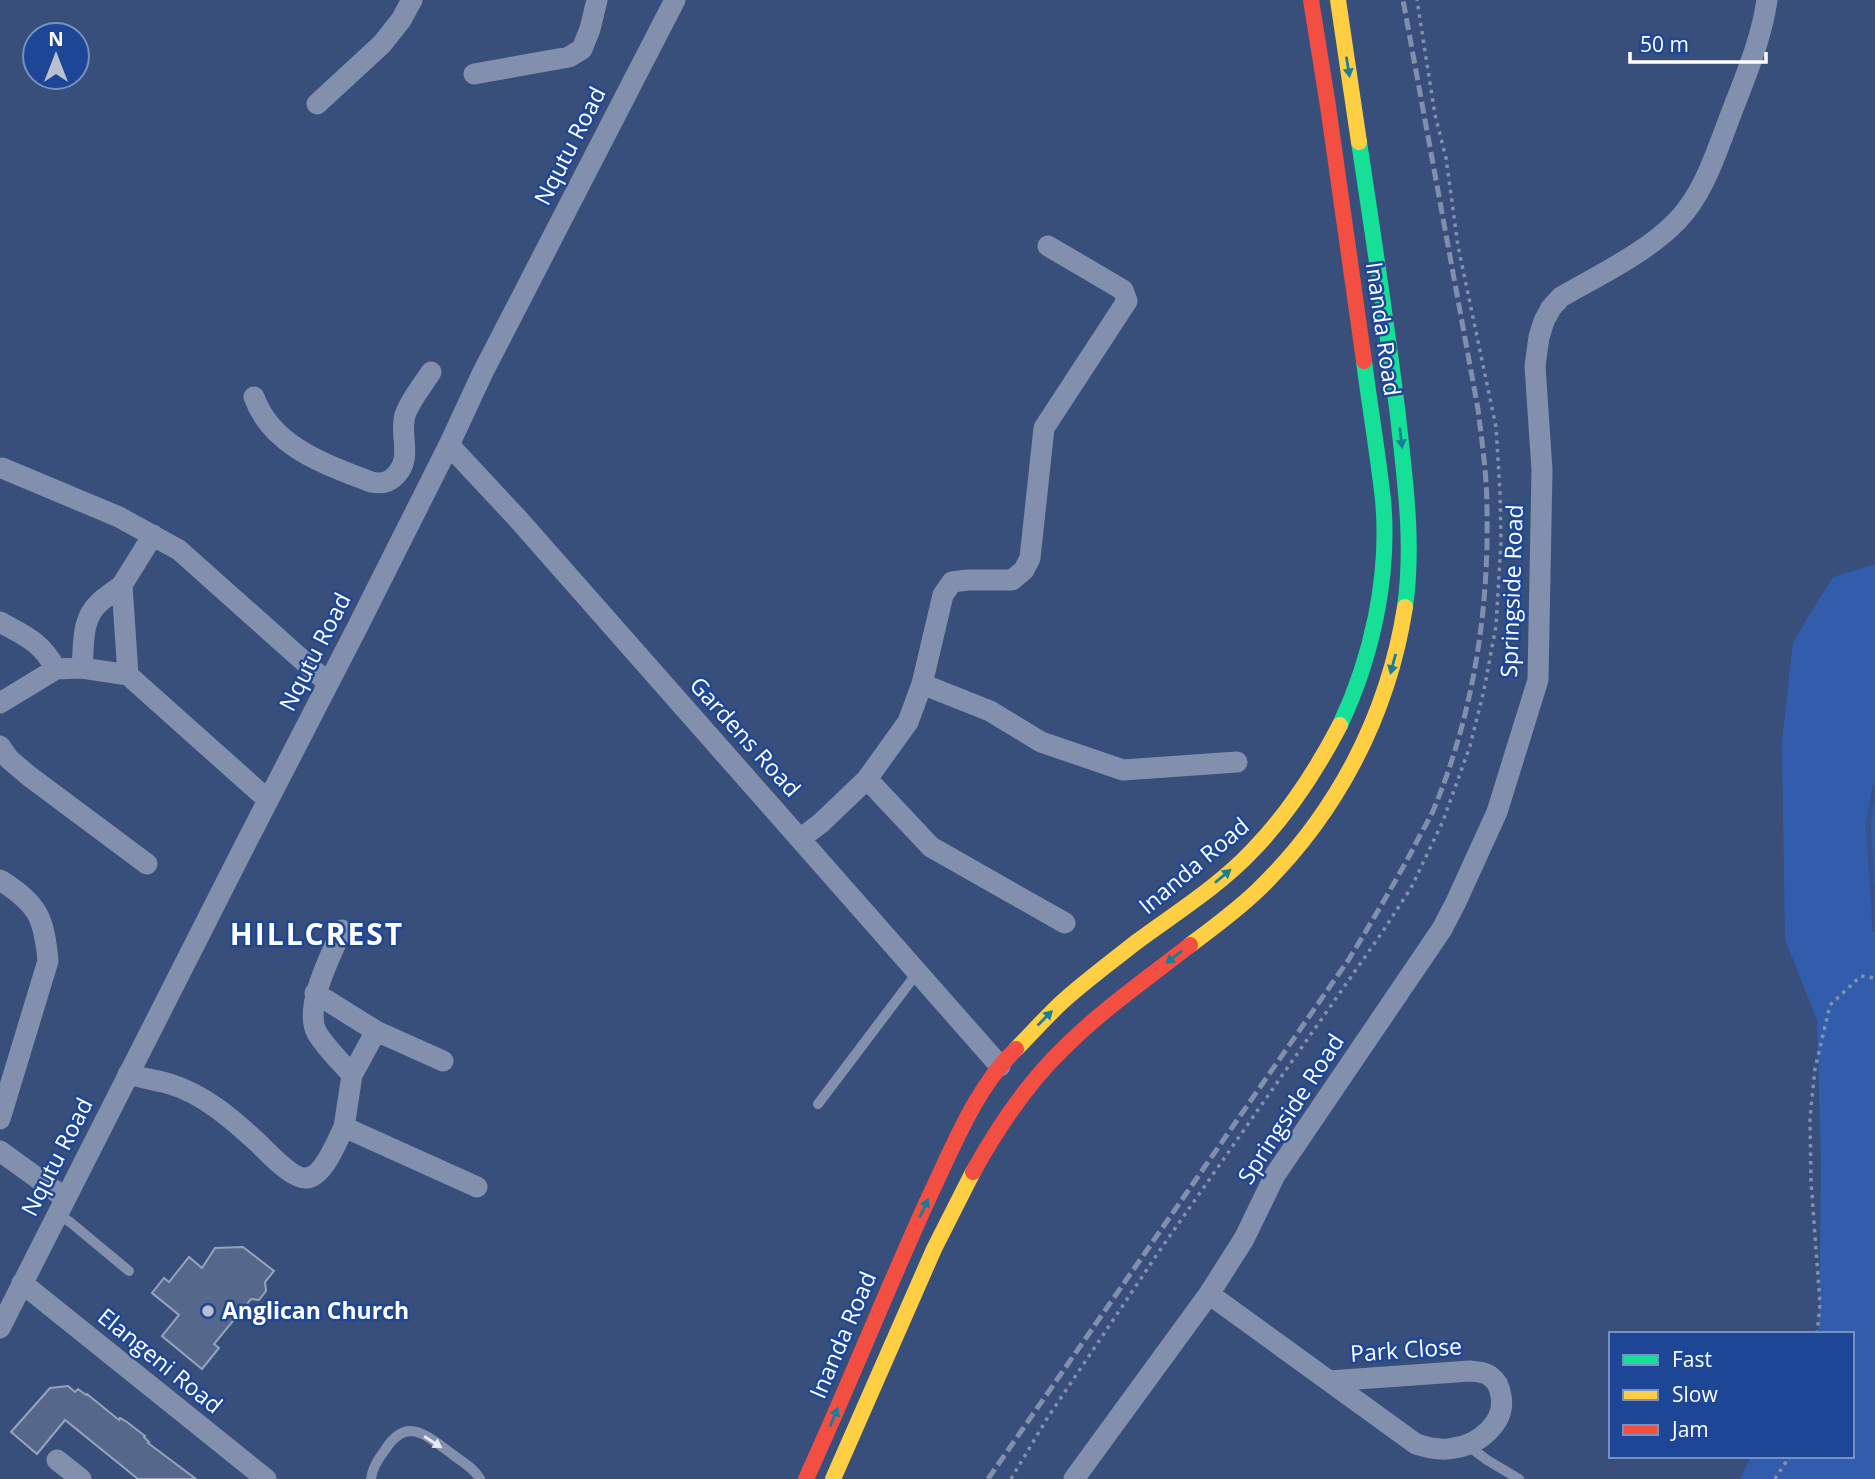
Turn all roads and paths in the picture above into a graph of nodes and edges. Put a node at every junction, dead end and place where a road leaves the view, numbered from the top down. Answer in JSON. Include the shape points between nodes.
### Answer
{"nodes":[{"id":1,"x":412,"y":0,"type":"edge"},
{"id":2,"x":597,"y":0,"type":"edge"},
{"id":3,"x":675,"y":0,"type":"edge"},
{"id":4,"x":1311,"y":0,"type":"edge"},
{"id":5,"x":1338,"y":0,"type":"edge"},
{"id":6,"x":1767,"y":0,"type":"edge"},
{"id":7,"x":474,"y":74,"type":"dead end"},
{"id":8,"x":317,"y":104,"type":"dead end"},
{"id":9,"x":1048,"y":246,"type":"dead end"},
{"id":10,"x":431,"y":372,"type":"dead end"},
{"id":11,"x":254,"y":397,"type":"dead end"},
{"id":12,"x":449,"y":445,"type":"junction"},
{"id":13,"x":2,"y":468,"type":"dead end"},
{"id":14,"x":404,"y":474,"type":"junction"},
{"id":15,"x":424,"y":493,"type":"junction"},
{"id":16,"x":153,"y":535,"type":"junction"},
{"id":17,"x":122,"y":585,"type":"junction"},
{"id":18,"x":0,"y":622,"type":"edge"},
{"id":19,"x":82,"y":668,"type":"junction"},
{"id":20,"x":56,"y":669,"type":"junction"},
{"id":21,"x":128,"y":675,"type":"junction"},
{"id":22,"x":328,"y":683,"type":"junction"},
{"id":23,"x":922,"y":684,"type":"junction"},
{"id":24,"x":0,"y":703,"type":"edge"},
{"id":25,"x":0,"y":746,"type":"edge"},
{"id":26,"x":1237,"y":762,"type":"dead end"},
{"id":27,"x":867,"y":779,"type":"junction"},
{"id":28,"x":268,"y":800,"type":"junction"},
{"id":29,"x":800,"y":839,"type":"junction"},
{"id":30,"x":147,"y":864,"type":"dead end"},
{"id":31,"x":0,"y":880,"type":"edge"},
{"id":32,"x":1065,"y":923,"type":"dead end"},
{"id":33,"x":342,"y":930,"type":"dead end"},
{"id":34,"x":917,"y":973,"type":"junction"},
{"id":35,"x":1875,"y":978,"type":"edge"},
{"id":36,"x":315,"y":993,"type":"junction"},
{"id":37,"x":376,"y":1031,"type":"junction"},
{"id":38,"x":443,"y":1061,"type":"dead end"},
{"id":39,"x":1000,"y":1066,"type":"junction"},
{"id":40,"x":128,"y":1074,"type":"junction"},
{"id":41,"x":352,"y":1075,"type":"junction"},
{"id":42,"x":818,"y":1104,"type":"dead end"},
{"id":43,"x":0,"y":1119,"type":"edge"},
{"id":44,"x":344,"y":1127,"type":"junction"},
{"id":45,"x":0,"y":1152,"type":"edge"},
{"id":46,"x":477,"y":1187,"type":"dead end"},
{"id":47,"x":61,"y":1206,"type":"junction"},
{"id":48,"x":129,"y":1271,"type":"dead end"},
{"id":49,"x":22,"y":1283,"type":"junction"},
{"id":50,"x":1209,"y":1293,"type":"junction"},
{"id":51,"x":1,"y":1320,"type":"edge"},
{"id":52,"x":1817,"y":1332,"type":"edge"},
{"id":53,"x":1329,"y":1381,"type":"junction"},
{"id":54,"x":1467,"y":1445,"type":"junction"},
{"id":55,"x":1789,"y":1458,"type":"edge"},
{"id":56,"x":57,"y":1460,"type":"dead end"},
{"id":57,"x":81,"y":1479,"type":"edge"},
{"id":58,"x":266,"y":1479,"type":"edge"},
{"id":59,"x":371,"y":1479,"type":"edge"},
{"id":60,"x":480,"y":1479,"type":"edge"},
{"id":61,"x":806,"y":1479,"type":"edge"},
{"id":62,"x":833,"y":1479,"type":"edge"},
{"id":63,"x":1074,"y":1479,"type":"edge"},
{"id":64,"x":1519,"y":1479,"type":"edge"},
{"id":65,"x":1774,"y":1479,"type":"edge"}],
"edges":[{"from":1,"to":8,"type":"street","via":[[382,44]]},
{"from":2,"to":7,"type":"street","via":[[582,49],[569,57]]},
{"from":3,"to":12,"type":"street","name":"Nqutu Road"},
{"from":39,"to":4,"type":"main road","name":"Inanda Road","one_way":true,"via":[[1088,978],[1251,852],[1297,798],[1325,755],[1363,667],[1382,575],[1383,501]]},
{"from":5,"to":62,"type":"main road","name":"Inanda Road","one_way":true,"via":[[1408,506],[1406,603],[1382,703],[1355,764],[1300,845],[1256,892],[1097,1016],[1030,1085],[986,1149],[941,1231]]},
{"from":6,"to":50,"type":"street","name":"Springside Road","via":[[1715,156],[1686,209],[1640,251],[1561,297],[1544,321],[1535,366],[1542,470],[1538,680],[1497,812],[1441,929],[1275,1175],[1244,1239]]},
{"from":9,"to":23,"type":"street","via":[[1122,290],[1127,301],[1044,428],[1030,558],[1024,570],[1012,580],[952,582],[943,595]]},
{"from":10,"to":14,"type":"street","via":[[405,414]]},
{"from":11,"to":14,"type":"street","via":[[273,429],[302,453],[377,483]]},
{"from":12,"to":15,"type":"street","name":"Nqutu Road"},
{"from":12,"to":29,"type":"street","name":"Gardens Road"},
{"from":13,"to":16,"type":"street"},
{"from":14,"to":15,"type":"street"},
{"from":15,"to":22,"type":"street","name":"Nqutu Road"},
{"from":16,"to":17,"type":"street"},
{"from":16,"to":22,"type":"street","via":[[179,550]]},
{"from":17,"to":19,"type":"street","via":[[91,612]]},
{"from":17,"to":21,"type":"street"},
{"from":18,"to":20,"type":"street","via":[[37,643]]},
{"from":19,"to":20,"type":"street"},
{"from":19,"to":21,"type":"street"},
{"from":20,"to":24,"type":"street"},
{"from":21,"to":28,"type":"street"},
{"from":22,"to":28,"type":"street","name":"Nqutu Road"},
{"from":23,"to":26,"type":"street","via":[[990,711],[1041,741],[1123,770]]},
{"from":23,"to":27,"type":"street","via":[[908,722]]},
{"from":25,"to":30,"type":"street","via":[[29,776]]},
{"from":27,"to":29,"type":"street"},
{"from":27,"to":32,"type":"street","via":[[931,847]]},
{"from":28,"to":40,"type":"street","name":"Nqutu Road"},
{"from":29,"to":34,"type":"street","name":"Gardens Road"},
{"from":31,"to":43,"type":"street","via":[[36,909],[48,961]]},
{"from":33,"to":36,"type":"street"},
{"from":34,"to":39,"type":"street","name":"Gardens Road"},
{"from":34,"to":42,"type":"lane"},
{"from":35,"to":52,"type":"path","via":[[1861,976],[1830,1006],[1815,1069],[1810,1118],[1820,1304]]},
{"from":36,"to":37,"type":"street"},
{"from":36,"to":41,"type":"street","via":[[316,1032]]},
{"from":37,"to":38,"type":"street"},
{"from":37,"to":41,"type":"street"},
{"from":61,"to":39,"type":"main road","name":"Inanda Road","one_way":true,"via":[[917,1223],[971,1110]]},
{"from":40,"to":44,"type":"street","via":[[201,1097],[300,1177],[321,1171]]},
{"from":40,"to":47,"type":"street","name":"Nqutu Road"},
{"from":41,"to":44,"type":"street"},
{"from":44,"to":46,"type":"street"},
{"from":45,"to":47,"type":"street","via":[[40,1179]]},
{"from":47,"to":48,"type":"lane","via":[[71,1222]]},
{"from":47,"to":49,"type":"street","name":"Nqutu Road"},
{"from":49,"to":51,"type":"street","name":"Nqutu Road"},
{"from":49,"to":58,"type":"street","name":"Elangeni Road"},
{"from":50,"to":53,"type":"street","name":"Park Close"},
{"from":50,"to":63,"type":"street","name":"Springside Road"},
{"from":53,"to":54,"type":"street","name":"Park Close","via":[[1416,1444],[1440,1449]]},
{"from":53,"to":54,"type":"street","name":"Park Close","via":[[1470,1371],[1490,1375],[1499,1389],[1501,1410],[1489,1431]]},
{"from":54,"to":64,"type":"lane"},
{"from":55,"to":65,"type":"path"},
{"from":56,"to":57,"type":"street"},
{"from":59,"to":60,"type":"lane","one_way":true,"via":[[389,1443],[401,1432],[412,1430],[439,1445]]}]}
